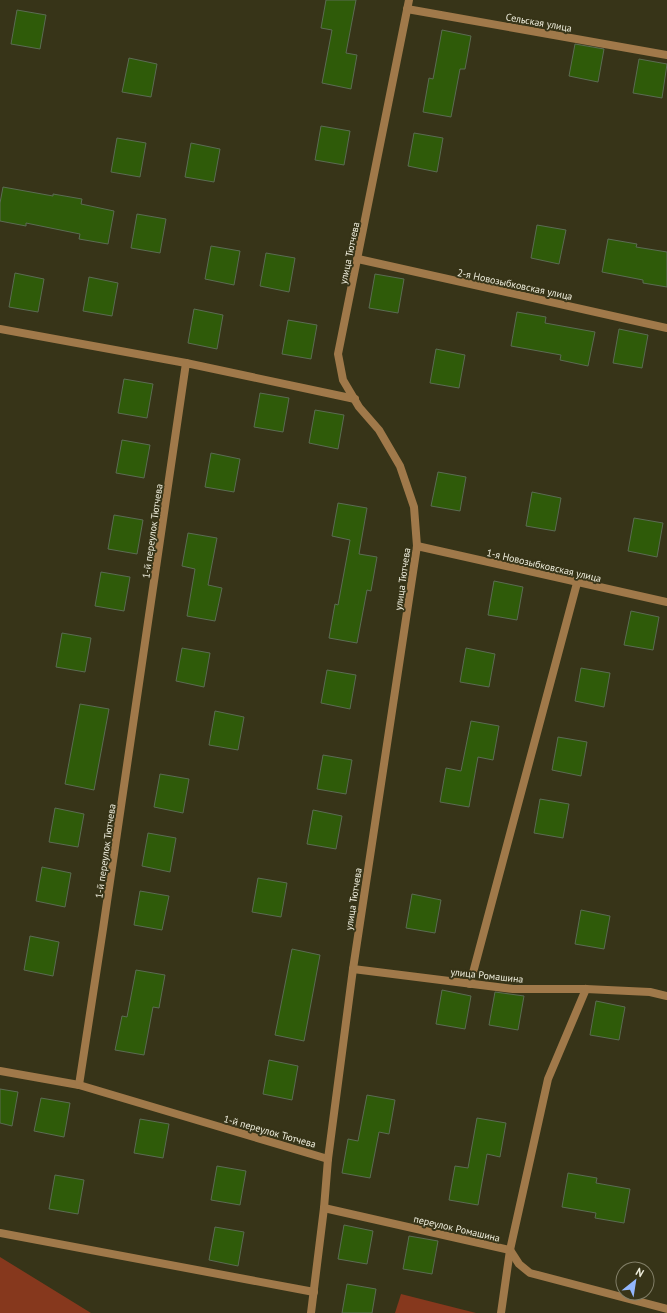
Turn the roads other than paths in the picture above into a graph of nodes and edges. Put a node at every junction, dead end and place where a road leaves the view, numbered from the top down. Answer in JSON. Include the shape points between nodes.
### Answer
{"nodes":[{"id":1,"x":407,"y":2,"type":"edge"},
{"id":2,"x":667,"y":55,"type":"edge"},
{"id":3,"x":358,"y":259,"type":"junction"},
{"id":4,"x":0,"y":328,"type":"edge"},
{"id":5,"x":667,"y":328,"type":"edge"},
{"id":6,"x":186,"y":363,"type":"junction"},
{"id":7,"x":355,"y":399,"type":"junction"},
{"id":8,"x":417,"y":546,"type":"junction"},
{"id":9,"x":577,"y":583,"type":"junction"},
{"id":10,"x":667,"y":602,"type":"edge"},
{"id":11,"x":353,"y":969,"type":"junction"},
{"id":12,"x":470,"y":984,"type":"junction"},
{"id":13,"x":586,"y":989,"type":"junction"},
{"id":14,"x":667,"y":996,"type":"edge"},
{"id":15,"x":0,"y":1071,"type":"edge"},
{"id":16,"x":79,"y":1085,"type":"junction"},
{"id":17,"x":328,"y":1158,"type":"junction"},
{"id":18,"x":324,"y":1208,"type":"junction"},
{"id":19,"x":0,"y":1233,"type":"edge"},
{"id":20,"x":510,"y":1250,"type":"junction"},
{"id":21,"x":314,"y":1292,"type":"junction"},
{"id":22,"x":667,"y":1309,"type":"edge"},
{"id":23,"x":311,"y":1313,"type":"edge"},
{"id":24,"x":501,"y":1313,"type":"edge"}],
"edges":[{"from":1,"to":2,"type":"street","name":"Сельская улица"},
{"from":1,"to":3,"type":"street","name":"улица Тютчева"},
{"from":3,"to":5,"type":"street","name":"2-я Новозыбковская улица"},
{"from":3,"to":7,"type":"street","name":"улица Тютчева","via":[[338,354],[343,380]]},
{"from":4,"to":6,"type":"street"},
{"from":6,"to":7,"type":"street"},
{"from":6,"to":16,"type":"street","name":"1-й переулок Тютчева"},
{"from":7,"to":8,"type":"street","name":"улица Тютчева","via":[[379,430],[400,466],[414,507]]},
{"from":8,"to":9,"type":"street","name":"1-я Новозыбковская улица"},
{"from":8,"to":11,"type":"street","name":"улица Тютчева"},
{"from":9,"to":10,"type":"street","name":"1-я Новозыбковская улица"},
{"from":9,"to":12,"type":"street"},
{"from":11,"to":12,"type":"street","name":"улица Ромашина"},
{"from":11,"to":17,"type":"street","name":"улица Тютчева"},
{"from":12,"to":13,"type":"street","name":"улица Ромашина","via":[[513,989]]},
{"from":13,"to":14,"type":"street","name":"улица Ромашина","via":[[650,992]]},
{"from":13,"to":20,"type":"street","via":[[548,1079]]},
{"from":15,"to":16,"type":"street"},
{"from":16,"to":17,"type":"street","name":"1-й переулок Тютчева"},
{"from":17,"to":18,"type":"street","name":"улица Тютчева"},
{"from":18,"to":20,"type":"street","name":"переулок Ромашина"},
{"from":18,"to":21,"type":"street","name":"улица Тютчева"},
{"from":19,"to":21,"type":"street"},
{"from":20,"to":22,"type":"street","name":"переулок Ромашина","via":[[519,1264],[530,1273]]},
{"from":20,"to":24,"type":"street"},
{"from":21,"to":23,"type":"street","name":"улица Тютчева"}]}
